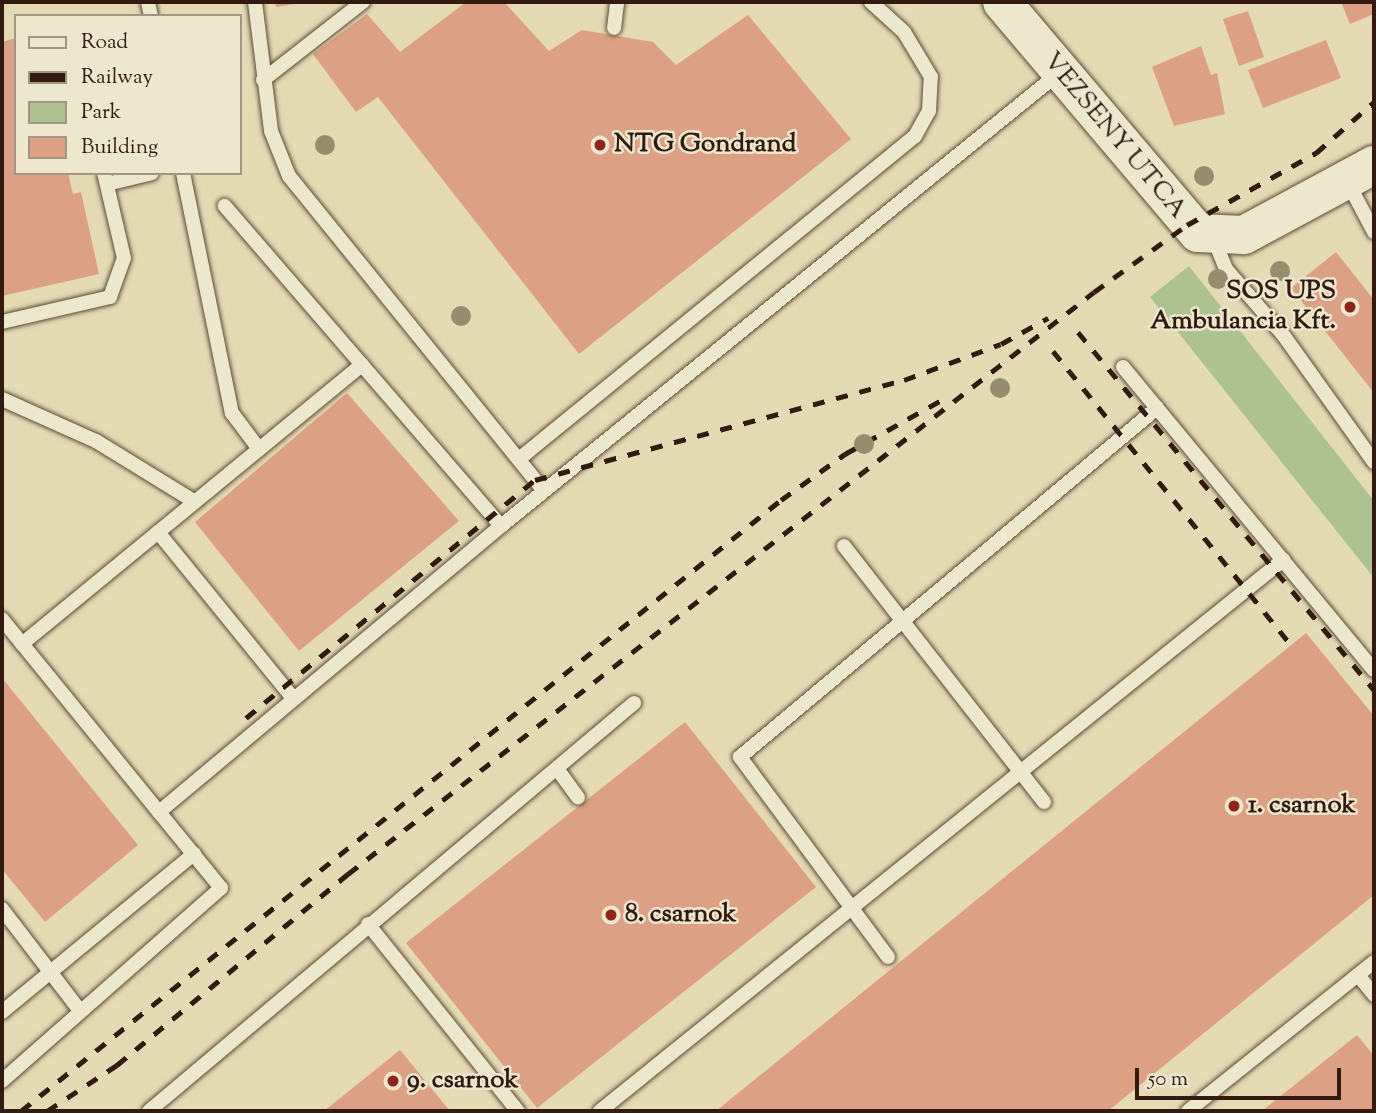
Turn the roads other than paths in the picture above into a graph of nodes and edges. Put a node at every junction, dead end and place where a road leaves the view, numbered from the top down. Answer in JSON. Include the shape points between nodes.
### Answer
{"nodes":[{"id":1,"x":255,"y":2,"type":"edge"},
{"id":2,"x":363,"y":2,"type":"edge"},
{"id":3,"x":617,"y":2,"type":"edge"},
{"id":4,"x":871,"y":2,"type":"edge"},
{"id":5,"x":1002,"y":2,"type":"edge"},
{"id":6,"x":614,"y":28,"type":"dead end"},
{"id":7,"x":1060,"y":72,"type":"junction"},
{"id":8,"x":263,"y":80,"type":"junction"},
{"id":9,"x":1360,"y":172,"type":"edge"},
{"id":10,"x":133,"y":175,"type":"edge"},
{"id":11,"x":183,"y":175,"type":"edge"},
{"id":12,"x":105,"y":178,"type":"edge"},
{"id":13,"x":225,"y":206,"type":"dead end"},
{"id":14,"x":1374,"y":232,"type":"edge"},
{"id":15,"x":1228,"y":236,"type":"junction"},
{"id":16,"x":2,"y":322,"type":"edge"},
{"id":17,"x":362,"y":365,"type":"junction"},
{"id":18,"x":1123,"y":367,"type":"dead end"},
{"id":19,"x":2,"y":399,"type":"edge"},
{"id":20,"x":1157,"y":408,"type":"junction"},
{"id":21,"x":260,"y":449,"type":"junction"},
{"id":22,"x":519,"y":459,"type":"junction"},
{"id":23,"x":1374,"y":462,"type":"edge"},
{"id":24,"x":543,"y":490,"type":"junction"},
{"id":25,"x":195,"y":502,"type":"junction"},
{"id":26,"x":501,"y":526,"type":"junction"},
{"id":27,"x":158,"y":532,"type":"junction"},
{"id":28,"x":844,"y":546,"type":"dead end"},
{"id":29,"x":1283,"y":560,"type":"junction"},
{"id":30,"x":2,"y":619,"type":"edge"},
{"id":31,"x":903,"y":621,"type":"junction"},
{"id":32,"x":22,"y":644,"type":"junction"},
{"id":33,"x":1374,"y":670,"type":"edge"},
{"id":34,"x":293,"y":698,"type":"junction"},
{"id":35,"x":634,"y":703,"type":"dead end"},
{"id":36,"x":558,"y":770,"type":"junction"},
{"id":37,"x":1022,"y":774,"type":"junction"},
{"id":38,"x":578,"y":798,"type":"dead end"},
{"id":39,"x":1044,"y":802,"type":"dead end"},
{"id":40,"x":159,"y":811,"type":"junction"},
{"id":41,"x":194,"y":854,"type":"junction"},
{"id":42,"x":856,"y":907,"type":"junction"},
{"id":43,"x":2,"y":909,"type":"edge"},
{"id":44,"x":368,"y":924,"type":"junction"},
{"id":45,"x":888,"y":957,"type":"dead end"},
{"id":46,"x":1374,"y":962,"type":"edge"},
{"id":47,"x":52,"y":971,"type":"junction"},
{"id":48,"x":1358,"y":975,"type":"junction"},
{"id":49,"x":1374,"y":995,"type":"edge"},
{"id":50,"x":78,"y":1008,"type":"junction"},
{"id":51,"x":2,"y":1012,"type":"edge"},
{"id":52,"x":2,"y":1081,"type":"edge"},
{"id":53,"x":149,"y":1111,"type":"edge"},
{"id":54,"x":518,"y":1111,"type":"edge"},
{"id":55,"x":600,"y":1111,"type":"edge"},
{"id":56,"x":1188,"y":1111,"type":"edge"}],
"edges":[{"from":1,"to":8,"type":"lane"},
{"from":2,"to":8,"type":"lane"},
{"from":3,"to":6,"type":"lane"},
{"from":4,"to":22,"type":"lane","via":[[904,32],[931,77],[929,111],[915,136]]},
{"from":5,"to":7,"type":"street","name":"VEZSENY UTCA"},
{"from":7,"to":15,"type":"street","name":"VEZSENY UTCA","via":[[1187,225]]},
{"from":7,"to":24,"type":"lane"},
{"from":8,"to":22,"type":"lane","via":[[279,155],[306,202]]},
{"from":9,"to":14,"type":"lane"},
{"from":9,"to":15,"type":"street"},
{"from":10,"to":12,"type":"lane"},
{"from":11,"to":21,"type":"lane","via":[[232,413]]},
{"from":12,"to":16,"type":"lane","via":[[124,258],[110,297]]},
{"from":13,"to":17,"type":"lane"},
{"from":15,"to":23,"type":"lane","via":[[1226,269],[1284,336]]},
{"from":17,"to":21,"type":"lane"},
{"from":17,"to":26,"type":"lane"},
{"from":18,"to":20,"type":"lane"},
{"from":19,"to":25,"type":"lane","via":[[96,441]]},
{"from":20,"to":29,"type":"lane"},
{"from":20,"to":31,"type":"lane"},
{"from":21,"to":25,"type":"lane"},
{"from":22,"to":24,"type":"lane"},
{"from":24,"to":26,"type":"lane"},
{"from":25,"to":27,"type":"lane"},
{"from":26,"to":34,"type":"lane"},
{"from":27,"to":32,"type":"lane"},
{"from":27,"to":34,"type":"lane"},
{"from":28,"to":31,"type":"lane"},
{"from":29,"to":33,"type":"lane"},
{"from":29,"to":37,"type":"lane"},
{"from":30,"to":32,"type":"lane"},
{"from":31,"to":37,"type":"lane"},
{"from":31,"to":42,"type":"lane","via":[[740,757]]},
{"from":32,"to":40,"type":"lane"},
{"from":34,"to":40,"type":"lane"},
{"from":35,"to":36,"type":"lane"},
{"from":36,"to":38,"type":"lane"},
{"from":36,"to":44,"type":"lane"},
{"from":37,"to":39,"type":"lane"},
{"from":37,"to":42,"type":"lane"},
{"from":40,"to":41,"type":"lane"},
{"from":41,"to":47,"type":"lane"},
{"from":41,"to":50,"type":"lane","via":[[221,887]]},
{"from":42,"to":45,"type":"lane"},
{"from":42,"to":55,"type":"lane"},
{"from":43,"to":47,"type":"lane"},
{"from":44,"to":53,"type":"lane"},
{"from":44,"to":54,"type":"lane"},
{"from":46,"to":48,"type":"lane"},
{"from":47,"to":50,"type":"lane"},
{"from":47,"to":51,"type":"lane"},
{"from":48,"to":49,"type":"lane"},
{"from":48,"to":56,"type":"lane"},
{"from":50,"to":52,"type":"lane"}]}
